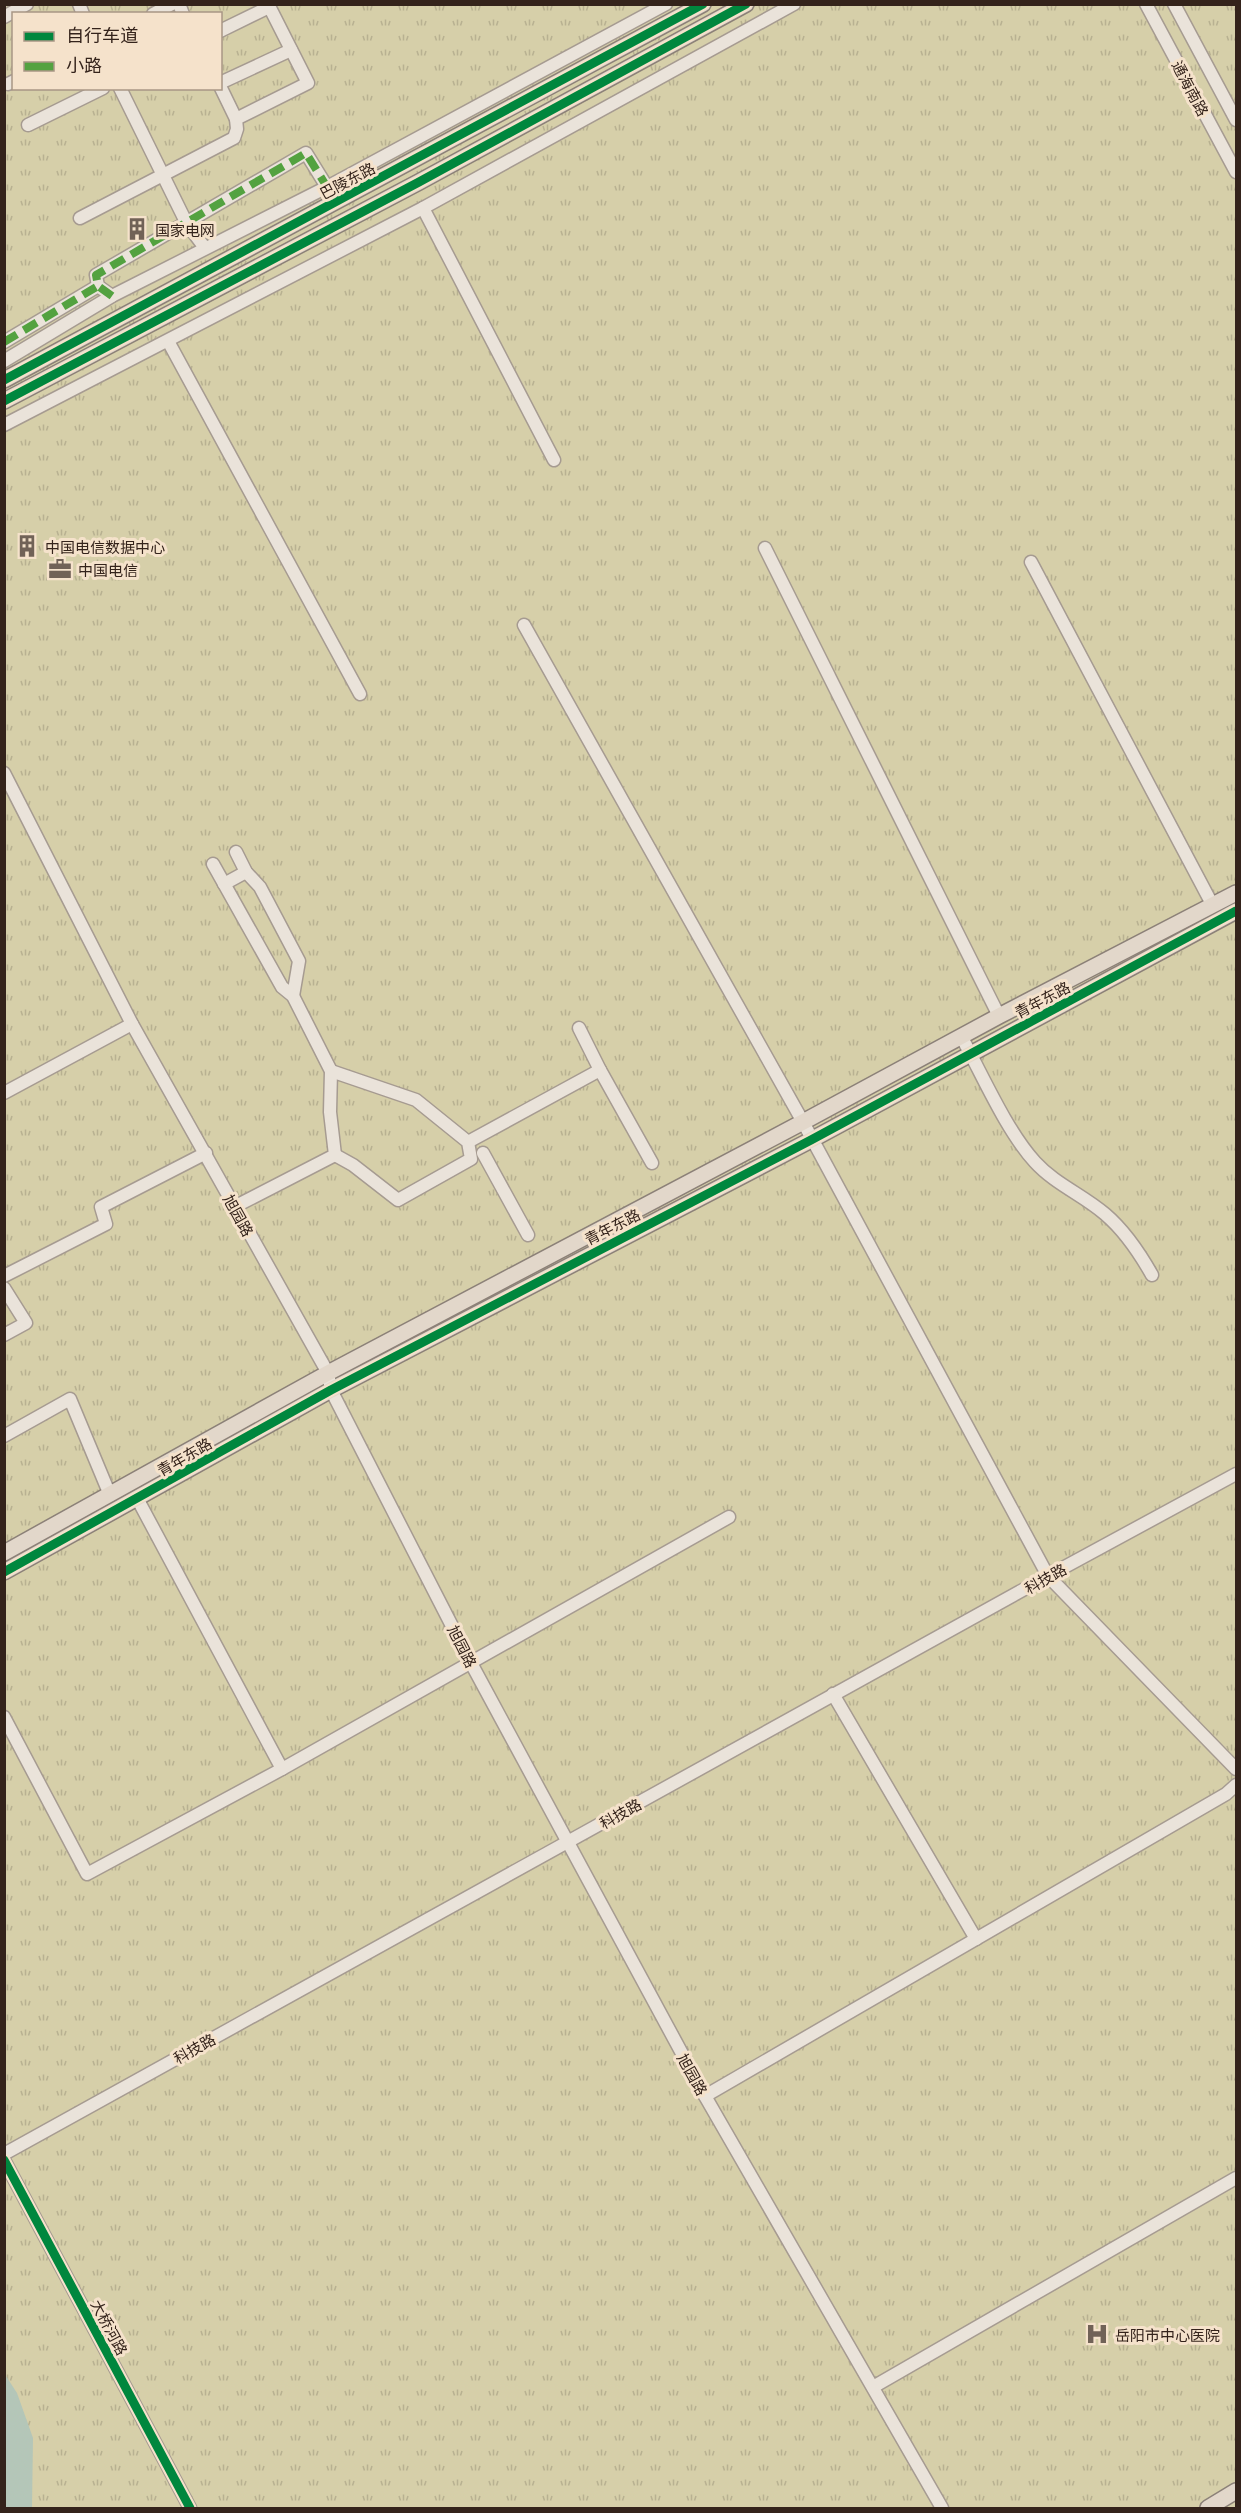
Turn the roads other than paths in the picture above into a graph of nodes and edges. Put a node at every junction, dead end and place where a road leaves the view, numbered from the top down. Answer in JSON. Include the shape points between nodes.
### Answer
{"nodes":[{"id":1,"x":27,"y":4,"type":"edge"},
{"id":2,"x":172,"y":4,"type":"edge"},
{"id":3,"x":666,"y":4,"type":"edge"},
{"id":4,"x":703,"y":4,"type":"edge"},
{"id":5,"x":746,"y":4,"type":"edge"},
{"id":6,"x":794,"y":4,"type":"edge"},
{"id":7,"x":1146,"y":4,"type":"edge"},
{"id":8,"x":1174,"y":4,"type":"edge"},
{"id":9,"x":269,"y":6,"type":"edge"},
{"id":10,"x":13,"y":12,"type":"edge"},
{"id":11,"x":157,"y":12,"type":"edge"},
{"id":12,"x":222,"y":30,"type":"edge"},
{"id":13,"x":291,"y":50,"type":"junction"},
{"id":14,"x":222,"y":84,"type":"edge"},
{"id":15,"x":222,"y":89,"type":"edge"},
{"id":16,"x":99,"y":90,"type":"edge"},
{"id":17,"x":121,"y":90,"type":"edge"},
{"id":18,"x":1235,"y":114,"type":"edge"},
{"id":19,"x":236,"y":119,"type":"junction"},
{"id":20,"x":28,"y":125,"type":"dead end"},
{"id":21,"x":1236,"y":172,"type":"edge"},
{"id":22,"x":161,"y":176,"type":"junction"},
{"id":23,"x":327,"y":188,"type":"junction"},
{"id":24,"x":423,"y":208,"type":"junction"},
{"id":25,"x":80,"y":218,"type":"dead end"},
{"id":26,"x":187,"y":224,"type":"junction"},
{"id":27,"x":205,"y":248,"type":"junction"},
{"id":28,"x":98,"y":286,"type":"junction"},
{"id":29,"x":112,"y":296,"type":"junction"},
{"id":30,"x":168,"y":341,"type":"junction"},
{"id":31,"x":4,"y":342,"type":"edge"},
{"id":32,"x":7,"y":370,"type":"edge"},
{"id":33,"x":4,"y":401,"type":"edge"},
{"id":34,"x":4,"y":425,"type":"edge"},
{"id":35,"x":554,"y":460,"type":"dead end"},
{"id":36,"x":765,"y":548,"type":"dead end"},
{"id":37,"x":1031,"y":562,"type":"dead end"},
{"id":38,"x":525,"y":625,"type":"dead end"},
{"id":39,"x":360,"y":694,"type":"dead end"},
{"id":40,"x":5,"y":774,"type":"edge"},
{"id":41,"x":236,"y":852,"type":"dead end"},
{"id":42,"x":213,"y":864,"type":"dead end"},
{"id":43,"x":246,"y":872,"type":"junction"},
{"id":44,"x":224,"y":884,"type":"junction"},
{"id":45,"x":1236,"y":893,"type":"edge"},
{"id":46,"x":1212,"y":904,"type":"junction"},
{"id":47,"x":1236,"y":912,"type":"edge"},
{"id":48,"x":293,"y":996,"type":"junction"},
{"id":49,"x":999,"y":1016,"type":"junction"},
{"id":50,"x":132,"y":1024,"type":"junction"},
{"id":51,"x":579,"y":1028,"type":"dead end"},
{"id":52,"x":961,"y":1036,"type":"junction"},
{"id":53,"x":971,"y":1054,"type":"junction"},
{"id":54,"x":331,"y":1071,"type":"junction"},
{"id":55,"x":600,"y":1071,"type":"junction"},
{"id":56,"x":4,"y":1093,"type":"edge"},
{"id":57,"x":803,"y":1122,"type":"junction"},
{"id":58,"x":472,"y":1140,"type":"junction"},
{"id":59,"x":811,"y":1140,"type":"junction"},
{"id":60,"x":206,"y":1153,"type":"junction"},
{"id":61,"x":483,"y":1153,"type":"junction"},
{"id":62,"x":335,"y":1155,"type":"junction"},
{"id":63,"x":471,"y":1159,"type":"junction"},
{"id":64,"x":652,"y":1163,"type":"dead end"},
{"id":65,"x":234,"y":1207,"type":"junction"},
{"id":66,"x":528,"y":1235,"type":"dead end"},
{"id":67,"x":1152,"y":1275,"type":"dead end"},
{"id":68,"x":4,"y":1276,"type":"edge"},
{"id":69,"x":4,"y":1288,"type":"edge"},
{"id":70,"x":4,"y":1335,"type":"edge"},
{"id":71,"x":328,"y":1373,"type":"junction"},
{"id":72,"x":331,"y":1390,"type":"junction"},
{"id":73,"x":4,"y":1436,"type":"edge"},
{"id":74,"x":1236,"y":1474,"type":"edge"},
{"id":75,"x":110,"y":1496,"type":"junction"},
{"id":76,"x":138,"y":1500,"type":"junction"},
{"id":77,"x":729,"y":1517,"type":"dead end"},
{"id":78,"x":4,"y":1553,"type":"edge"},
{"id":79,"x":4,"y":1572,"type":"edge"},
{"id":80,"x":1048,"y":1576,"type":"junction"},
{"id":81,"x":471,"y":1663,"type":"junction"},
{"id":82,"x":833,"y":1695,"type":"junction"},
{"id":83,"x":4,"y":1717,"type":"edge"},
{"id":84,"x":282,"y":1769,"type":"junction"},
{"id":85,"x":1236,"y":1769,"type":"edge"},
{"id":86,"x":1236,"y":1785,"type":"edge"},
{"id":87,"x":567,"y":1842,"type":"junction"},
{"id":88,"x":976,"y":1939,"type":"junction"},
{"id":89,"x":705,"y":2096,"type":"junction"},
{"id":90,"x":4,"y":2154,"type":"edge"},
{"id":91,"x":4,"y":2160,"type":"edge"},
{"id":92,"x":1236,"y":2178,"type":"edge"},
{"id":93,"x":873,"y":2387,"type":"junction"},
{"id":94,"x":1236,"y":2491,"type":"edge"},
{"id":95,"x":190,"y":2508,"type":"edge"},
{"id":96,"x":942,"y":2508,"type":"edge"},
{"id":97,"x":1208,"y":2508,"type":"edge"}],
"edges":[{"from":1,"to":10,"type":"street"},
{"from":2,"to":11,"type":"street"},
{"from":3,"to":23,"type":"street"},
{"from":4,"to":32,"type":"main road","name":"巴陵东路"},
{"from":5,"to":33,"type":"main road","via":[[409,188]]},
{"from":6,"to":24,"type":"street"},
{"from":7,"to":21,"type":"street","name":"通海南路"},
{"from":8,"to":18,"type":"street","name":"通海南路"},
{"from":9,"to":12,"type":"street"},
{"from":9,"to":13,"type":"street"},
{"from":13,"to":14,"type":"street"},
{"from":13,"to":19,"type":"street","via":[[308,82]]},
{"from":15,"to":19,"type":"street"},
{"from":16,"to":20,"type":"street"},
{"from":17,"to":22,"type":"street"},
{"from":19,"to":22,"type":"street","via":[[234,138]]},
{"from":22,"to":25,"type":"street"},
{"from":22,"to":26,"type":"street"},
{"from":23,"to":26,"type":"street","via":[[306,153]]},
{"from":23,"to":27,"type":"street"},
{"from":24,"to":30,"type":"street"},
{"from":24,"to":35,"type":"street"},
{"from":26,"to":27,"type":"street"},
{"from":26,"to":28,"type":"street","via":[[96,275]]},
{"from":27,"to":29,"type":"street"},
{"from":28,"to":29,"type":"street"},
{"from":28,"to":31,"type":"street"},
{"from":29,"to":32,"type":"street"},
{"from":30,"to":34,"type":"street"},
{"from":30,"to":39,"type":"street"},
{"from":36,"to":49,"type":"street"},
{"from":37,"to":46,"type":"street"},
{"from":38,"to":57,"type":"street"},
{"from":40,"to":50,"type":"street","name":"旭园路"},
{"from":41,"to":43,"type":"street"},
{"from":42,"to":44,"type":"street"},
{"from":43,"to":44,"type":"street"},
{"from":43,"to":48,"type":"street","via":[[260,887],[299,961]]},
{"from":44,"to":48,"type":"street","via":[[282,987]]},
{"from":45,"to":46,"type":"main road","name":"青年东路"},
{"from":46,"to":49,"type":"main road","name":"青年东路"},
{"from":47,"to":53,"type":"main road","name":"青年东路"},
{"from":48,"to":54,"type":"street"},
{"from":49,"to":52,"type":"main road","name":"青年东路"},
{"from":50,"to":56,"type":"street"},
{"from":50,"to":60,"type":"street","name":"旭园路"},
{"from":51,"to":55,"type":"street"},
{"from":52,"to":53,"type":"street"},
{"from":52,"to":57,"type":"main road","name":"青年东路"},
{"from":53,"to":59,"type":"main road","name":"青年东路"},
{"from":53,"to":67,"type":"street","via":[[1035,1163],[1104,1213],[1132,1242]]},
{"from":54,"to":58,"type":"street","via":[[416,1101]]},
{"from":54,"to":62,"type":"street"},
{"from":55,"to":58,"type":"street"},
{"from":55,"to":64,"type":"street"},
{"from":57,"to":59,"type":"street"},
{"from":57,"to":71,"type":"main road","name":"青年东路"},
{"from":58,"to":61,"type":"street"},
{"from":58,"to":63,"type":"street"},
{"from":59,"to":72,"type":"main road","name":"青年东路"},
{"from":59,"to":80,"type":"street"},
{"from":60,"to":65,"type":"street","name":"旭园路"},
{"from":60,"to":68,"type":"street","via":[[101,1207],[106,1224]]},
{"from":61,"to":63,"type":"street"},
{"from":61,"to":66,"type":"street"},
{"from":62,"to":63,"type":"street","via":[[398,1200]]},
{"from":62,"to":65,"type":"street"},
{"from":65,"to":71,"type":"street","name":"旭园路"},
{"from":69,"to":70,"type":"street","via":[[26,1323]]},
{"from":71,"to":72,"type":"street","name":"旭园路"},
{"from":71,"to":75,"type":"main road","name":"青年东路"},
{"from":72,"to":76,"type":"main road","name":"青年东路"},
{"from":72,"to":81,"type":"street","name":"旭园路"},
{"from":73,"to":75,"type":"street","via":[[70,1399]]},
{"from":74,"to":80,"type":"street","name":"科技路"},
{"from":75,"to":78,"type":"main road","name":"青年东路"},
{"from":76,"to":79,"type":"main road","name":"青年东路"},
{"from":76,"to":84,"type":"street"},
{"from":77,"to":81,"type":"street"},
{"from":80,"to":82,"type":"street","name":"科技路"},
{"from":80,"to":85,"type":"street"},
{"from":81,"to":84,"type":"street"},
{"from":81,"to":87,"type":"street","name":"旭园路"},
{"from":82,"to":87,"type":"street","name":"科技路"},
{"from":82,"to":88,"type":"street"},
{"from":83,"to":84,"type":"street","via":[[87,1874]]},
{"from":86,"to":88,"type":"street"},
{"from":87,"to":89,"type":"street","name":"旭园路"},
{"from":87,"to":90,"type":"street","name":"科技路"},
{"from":88,"to":89,"type":"street"},
{"from":89,"to":93,"type":"street","name":"旭园路"},
{"from":91,"to":95,"type":"street","name":"大桥河路"},
{"from":92,"to":93,"type":"street"},
{"from":93,"to":96,"type":"street","name":"旭园路"},
{"from":94,"to":97,"type":"main road"}]}
